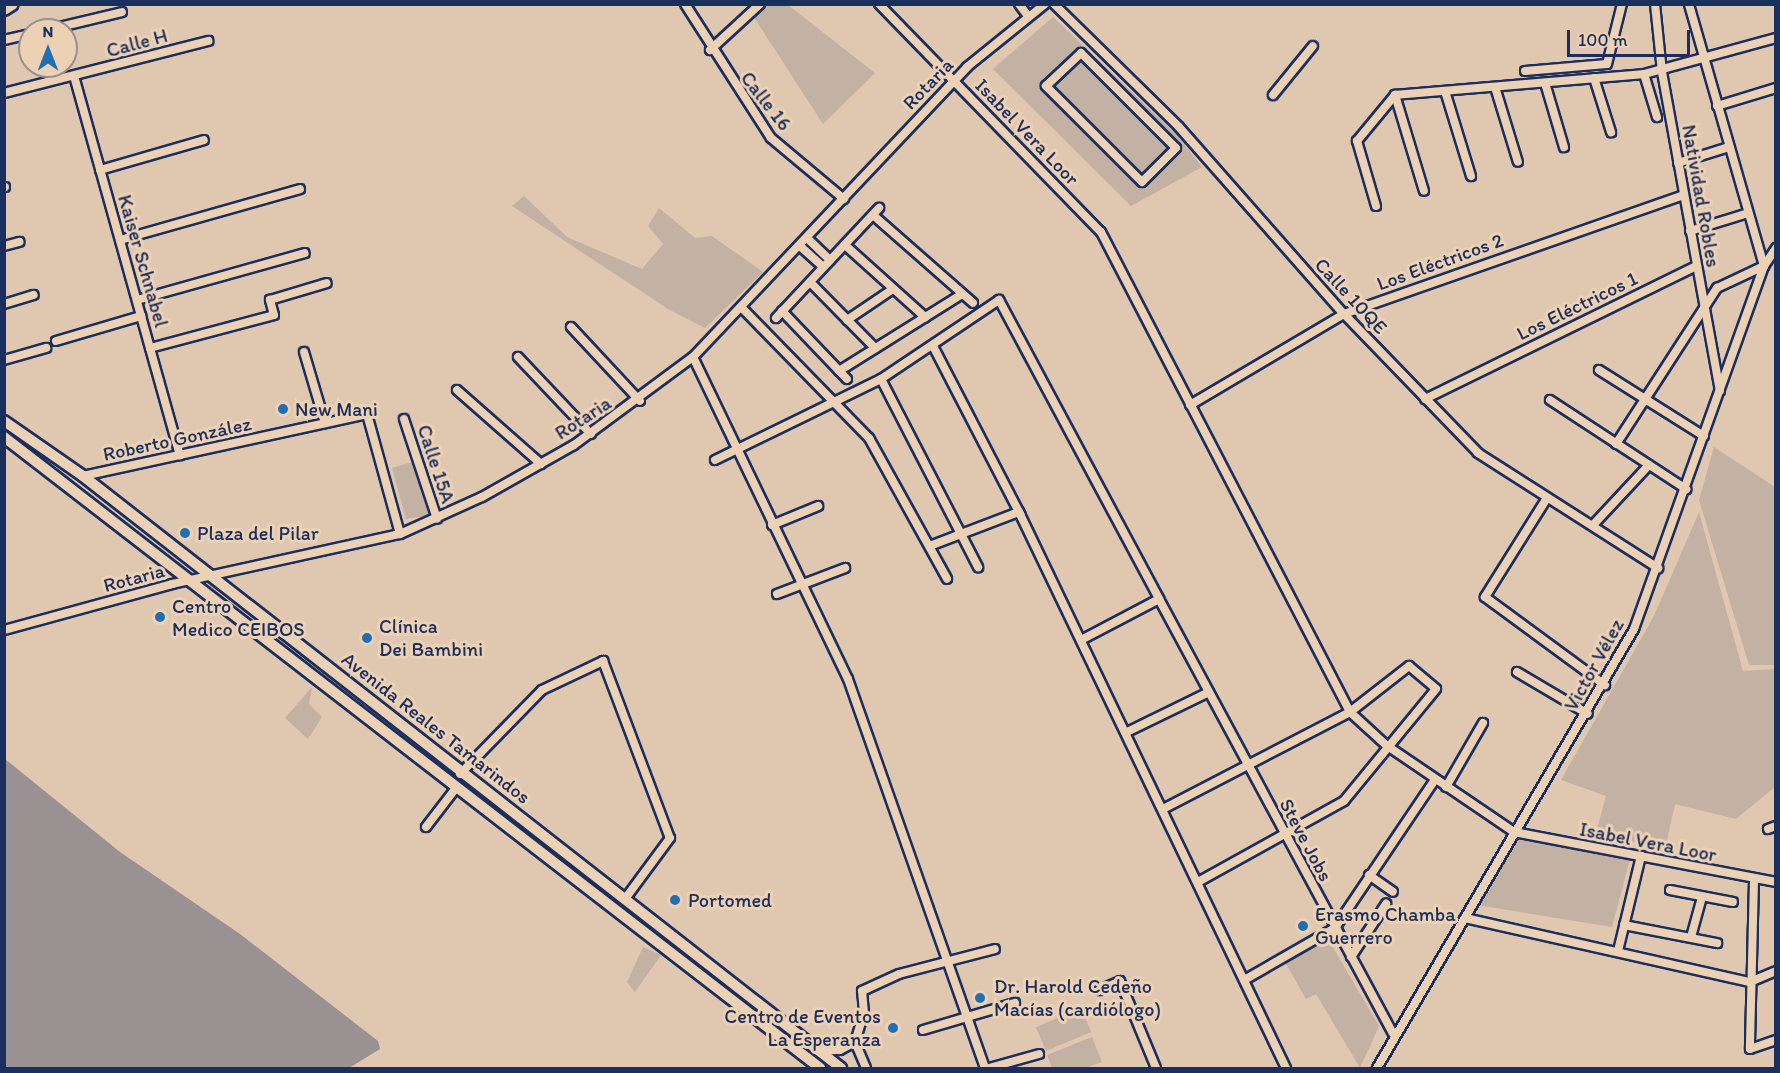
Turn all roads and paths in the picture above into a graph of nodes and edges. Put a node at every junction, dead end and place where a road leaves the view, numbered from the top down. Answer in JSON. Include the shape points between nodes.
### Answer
{"nodes":[{"id":1,"x":12,"y":4,"type":"edge"},
{"id":2,"x":685,"y":4,"type":"edge"},
{"id":3,"x":759,"y":4,"type":"edge"},
{"id":4,"x":879,"y":4,"type":"edge"},
{"id":5,"x":1019,"y":4,"type":"edge"},
{"id":6,"x":1045,"y":4,"type":"edge"},
{"id":7,"x":1054,"y":4,"type":"edge"},
{"id":8,"x":1622,"y":4,"type":"edge"},
{"id":9,"x":1655,"y":4,"type":"edge"},
{"id":10,"x":1689,"y":4,"type":"edge"},
{"id":11,"x":4,"y":9,"type":"edge"},
{"id":12,"x":122,"y":12,"type":"dead end"},
{"id":13,"x":1028,"y":16,"type":"junction"},
{"id":14,"x":78,"y":23,"type":"edge"},
{"id":15,"x":1776,"y":38,"type":"edge"},
{"id":16,"x":208,"y":41,"type":"dead end"},
{"id":17,"x":1313,"y":46,"type":"dead end"},
{"id":18,"x":710,"y":50,"type":"junction"},
{"id":19,"x":1703,"y":59,"type":"junction"},
{"id":20,"x":1525,"y":71,"type":"dead end"},
{"id":21,"x":1662,"y":72,"type":"junction"},
{"id":22,"x":1644,"y":74,"type":"junction"},
{"id":23,"x":78,"y":75,"type":"edge"},
{"id":24,"x":66,"y":78,"type":"edge"},
{"id":25,"x":75,"y":78,"type":"edge"},
{"id":26,"x":1594,"y":78,"type":"junction"},
{"id":27,"x":954,"y":81,"type":"junction"},
{"id":28,"x":1545,"y":82,"type":"junction"},
{"id":29,"x":1046,"y":86,"type":"joint"},
{"id":30,"x":1495,"y":87,"type":"junction"},
{"id":31,"x":1776,"y":88,"type":"edge"},
{"id":32,"x":1445,"y":91,"type":"junction"},
{"id":33,"x":4,"y":93,"type":"edge"},
{"id":34,"x":1273,"y":95,"type":"dead end"},
{"id":35,"x":1395,"y":95,"type":"junction"},
{"id":36,"x":1717,"y":106,"type":"junction"},
{"id":37,"x":1657,"y":117,"type":"dead end"},
{"id":38,"x":1611,"y":132,"type":"dead end"},
{"id":39,"x":204,"y":140,"type":"dead end"},
{"id":40,"x":1564,"y":147,"type":"dead end"},
{"id":41,"x":1729,"y":147,"type":"junction"},
{"id":42,"x":1518,"y":162,"type":"dead end"},
{"id":43,"x":1678,"y":163,"type":"junction"},
{"id":44,"x":100,"y":170,"type":"junction"},
{"id":45,"x":1471,"y":176,"type":"dead end"},
{"id":46,"x":300,"y":189,"type":"dead end"},
{"id":47,"x":1424,"y":190,"type":"dead end"},
{"id":48,"x":1684,"y":195,"type":"junction"},
{"id":49,"x":843,"y":199,"type":"junction"},
{"id":50,"x":1376,"y":206,"type":"dead end"},
{"id":51,"x":1748,"y":213,"type":"junction"},
{"id":52,"x":1690,"y":231,"type":"junction"},
{"id":53,"x":807,"y":238,"type":"junction"},
{"id":54,"x":120,"y":240,"type":"junction"},
{"id":55,"x":19,"y":242,"type":"dead end"},
{"id":56,"x":845,"y":245,"type":"junction"},
{"id":57,"x":4,"y":246,"type":"edge"},
{"id":58,"x":800,"y":246,"type":"junction"},
{"id":59,"x":1776,"y":248,"type":"edge"},
{"id":60,"x":305,"y":253,"type":"dead end"},
{"id":61,"x":1769,"y":257,"type":"junction"},
{"id":62,"x":830,"y":260,"type":"junction"},
{"id":63,"x":1776,"y":265,"type":"edge"},
{"id":64,"x":1697,"y":266,"type":"junction"},
{"id":65,"x":1764,"y":266,"type":"junction"},
{"id":66,"x":823,"y":267,"type":"junction"},
{"id":67,"x":810,"y":282,"type":"junction"},
{"id":68,"x":327,"y":284,"type":"dead end"},
{"id":69,"x":893,"y":289,"type":"junction"},
{"id":70,"x":962,"y":294,"type":"junction"},
{"id":71,"x":34,"y":295,"type":"dead end"},
{"id":72,"x":137,"y":300,"type":"junction"},
{"id":73,"x":973,"y":303,"type":"dead end"},
{"id":74,"x":4,"y":304,"type":"edge"},
{"id":75,"x":1704,"y":307,"type":"junction"},
{"id":76,"x":742,"y":308,"type":"junction"},
{"id":77,"x":1344,"y":314,"type":"junction"},
{"id":78,"x":141,"y":316,"type":"junction"},
{"id":79,"x":925,"y":317,"type":"junction"},
{"id":80,"x":848,"y":320,"type":"junction"},
{"id":81,"x":571,"y":327,"type":"dead end"},
{"id":82,"x":56,"y":340,"type":"dead end"},
{"id":83,"x":933,"y":346,"type":"junction"},
{"id":84,"x":46,"y":348,"type":"dead end"},
{"id":85,"x":150,"y":348,"type":"junction"},
{"id":86,"x":875,"y":348,"type":"junction"},
{"id":87,"x":304,"y":352,"type":"dead end"},
{"id":88,"x":518,"y":357,"type":"dead end"},
{"id":89,"x":693,"y":357,"type":"junction"},
{"id":90,"x":4,"y":360,"type":"edge"},
{"id":91,"x":839,"y":370,"type":"junction"},
{"id":92,"x":1599,"y":370,"type":"dead end"},
{"id":93,"x":847,"y":379,"type":"dead end"},
{"id":94,"x":881,"y":379,"type":"junction"},
{"id":95,"x":458,"y":390,"type":"dead end"},
{"id":96,"x":1720,"y":392,"type":"junction"},
{"id":97,"x":1646,"y":398,"type":"junction"},
{"id":98,"x":1425,"y":399,"type":"junction"},
{"id":99,"x":1550,"y":400,"type":"dead end"},
{"id":100,"x":640,"y":401,"type":"junction"},
{"id":101,"x":834,"y":403,"type":"junction"},
{"id":102,"x":1190,"y":405,"type":"junction"},
{"id":103,"x":404,"y":419,"type":"dead end"},
{"id":104,"x":4,"y":421,"type":"edge"},
{"id":105,"x":325,"y":423,"type":"junction"},
{"id":106,"x":591,"y":434,"type":"junction"},
{"id":107,"x":1704,"y":436,"type":"junction"},
{"id":108,"x":4,"y":437,"type":"edge"},
{"id":109,"x":1616,"y":444,"type":"junction"},
{"id":110,"x":736,"y":451,"type":"junction"},
{"id":111,"x":180,"y":455,"type":"junction"},
{"id":112,"x":715,"y":460,"type":"dead end"},
{"id":113,"x":541,"y":464,"type":"junction"},
{"id":114,"x":1649,"y":465,"type":"junction"},
{"id":115,"x":83,"y":476,"type":"junction"},
{"id":116,"x":1686,"y":489,"type":"junction"},
{"id":117,"x":1546,"y":498,"type":"junction"},
{"id":118,"x":818,"y":506,"type":"dead end"},
{"id":119,"x":1019,"y":512,"type":"junction"},
{"id":120,"x":437,"y":519,"type":"junction"},
{"id":121,"x":772,"y":525,"type":"junction"},
{"id":122,"x":1593,"y":525,"type":"junction"},
{"id":123,"x":963,"y":533,"type":"junction"},
{"id":124,"x":400,"y":534,"type":"junction"},
{"id":125,"x":932,"y":545,"type":"junction"},
{"id":126,"x":978,"y":567,"type":"dead end"},
{"id":127,"x":845,"y":568,"type":"dead end"},
{"id":128,"x":1658,"y":568,"type":"junction"},
{"id":129,"x":209,"y":576,"type":"junction"},
{"id":130,"x":947,"y":579,"type":"dead end"},
{"id":131,"x":191,"y":580,"type":"junction"},
{"id":132,"x":802,"y":584,"type":"junction"},
{"id":133,"x":777,"y":594,"type":"dead end"},
{"id":134,"x":1160,"y":599,"type":"junction"},
{"id":135,"x":4,"y":630,"type":"edge"},
{"id":136,"x":1081,"y":640,"type":"junction"},
{"id":137,"x":1517,"y":672,"type":"dead end"},
{"id":138,"x":1605,"y":685,"type":"junction"},
{"id":139,"x":1209,"y":692,"type":"junction"},
{"id":140,"x":1350,"y":712,"type":"junction"},
{"id":141,"x":1588,"y":714,"type":"junction"},
{"id":142,"x":398,"y":721,"type":"junction"},
{"id":143,"x":1483,"y":723,"type":"dead end"},
{"id":144,"x":390,"y":732,"type":"junction"},
{"id":145,"x":1127,"y":732,"type":"junction"},
{"id":146,"x":1386,"y":745,"type":"junction"},
{"id":147,"x":1249,"y":767,"type":"junction"},
{"id":148,"x":460,"y":774,"type":"junction"},
{"id":149,"x":1435,"y":780,"type":"junction"},
{"id":150,"x":1446,"y":787,"type":"junction"},
{"id":151,"x":456,"y":788,"type":"junction"},
{"id":152,"x":1163,"y":809,"type":"junction"},
{"id":153,"x":426,"y":827,"type":"dead end"},
{"id":154,"x":1514,"y":832,"type":"junction"},
{"id":155,"x":1285,"y":837,"type":"junction"},
{"id":156,"x":1641,"y":856,"type":"junction"},
{"id":157,"x":1369,"y":875,"type":"junction"},
{"id":158,"x":1754,"y":880,"type":"junction"},
{"id":159,"x":1198,"y":882,"type":"junction"},
{"id":160,"x":1776,"y":882,"type":"edge"},
{"id":161,"x":1670,"y":890,"type":"dead end"},
{"id":162,"x":1393,"y":892,"type":"dead end"},
{"id":163,"x":1702,"y":897,"type":"junction"},
{"id":164,"x":625,"y":899,"type":"junction"},
{"id":165,"x":1733,"y":902,"type":"dead end"},
{"id":166,"x":1386,"y":904,"type":"dead end"},
{"id":167,"x":648,"y":914,"type":"junction"},
{"id":168,"x":1465,"y":918,"type":"junction"},
{"id":169,"x":1624,"y":925,"type":"junction"},
{"id":170,"x":639,"y":926,"type":"junction"},
{"id":171,"x":1335,"y":928,"type":"junction"},
{"id":172,"x":1691,"y":937,"type":"junction"},
{"id":173,"x":1717,"y":943,"type":"dead end"},
{"id":174,"x":995,"y":949,"type":"dead end"},
{"id":175,"x":1618,"y":951,"type":"junction"},
{"id":176,"x":1351,"y":957,"type":"junction"},
{"id":177,"x":950,"y":961,"type":"junction"},
{"id":178,"x":1776,"y":971,"type":"edge"},
{"id":179,"x":1246,"y":980,"type":"junction"},
{"id":180,"x":1750,"y":980,"type":"junction"},
{"id":181,"x":1100,"y":990,"type":"dead end"},
{"id":182,"x":1016,"y":1003,"type":"dead end"},
{"id":183,"x":968,"y":1017,"type":"junction"},
{"id":184,"x":923,"y":1030,"type":"dead end"},
{"id":185,"x":1393,"y":1033,"type":"junction"},
{"id":186,"x":1776,"y":1040,"type":"edge"},
{"id":187,"x":855,"y":1042,"type":"junction"},
{"id":188,"x":818,"y":1051,"type":"junction"},
{"id":189,"x":1039,"y":1054,"type":"dead end"},
{"id":190,"x":820,"y":1068,"type":"edge"},
{"id":191,"x":841,"y":1068,"type":"edge"},
{"id":192,"x":866,"y":1068,"type":"edge"},
{"id":193,"x":987,"y":1068,"type":"edge"},
{"id":194,"x":1156,"y":1068,"type":"edge"},
{"id":195,"x":1286,"y":1068,"type":"edge"},
{"id":196,"x":1377,"y":1068,"type":"edge"}],
"edges":[{"from":1,"to":11,"type":"main road"},
{"from":2,"to":18,"type":"street","name":"Calle 16"},
{"from":3,"to":18,"type":"street"},
{"from":4,"to":27,"type":"street","name":"Isabel Vera Loor"},
{"from":5,"to":13,"type":"street"},
{"from":6,"to":13,"type":"street","name":"Rotaria"},
{"from":7,"to":77,"type":"street","name":"Calle 10QE","via":[[1179,127]]},
{"from":8,"to":20,"type":"street","via":[[1607,64]]},
{"from":9,"to":21,"type":"street","name":"Natividad Robles"},
{"from":10,"to":19,"type":"street"},
{"from":12,"to":14,"type":"street"},
{"from":13,"to":27,"type":"street","name":"Rotaria"},
{"from":15,"to":19,"type":"street"},
{"from":16,"to":23,"type":"street","name":"Calle H"},
{"from":17,"to":34,"type":"street"},
{"from":18,"to":49,"type":"street","name":"Calle 16","via":[[771,138]]},
{"from":19,"to":21,"type":"street"},
{"from":19,"to":36,"type":"street"},
{"from":21,"to":22,"type":"street"},
{"from":21,"to":43,"type":"street","name":"Natividad Robles"},
{"from":22,"to":26,"type":"street"},
{"from":22,"to":37,"type":"street"},
{"from":24,"to":33,"type":"street","name":"Calle H"},
{"from":25,"to":44,"type":"street","name":"Kaiser Schnabel"},
{"from":26,"to":28,"type":"street"},
{"from":26,"to":38,"type":"street"},
{"from":27,"to":49,"type":"street","name":"Rotaria"},
{"from":27,"to":102,"type":"street","name":"Isabel Vera Loor","via":[[1101,232]]},
{"from":28,"to":30,"type":"street"},
{"from":28,"to":40,"type":"street"},
{"from":29,"to":29,"type":"street","via":[[1142,182],[1176,148],[1081,53]]},
{"from":30,"to":32,"type":"street"},
{"from":30,"to":42,"type":"street"},
{"from":31,"to":36,"type":"street"},
{"from":32,"to":35,"type":"street"},
{"from":32,"to":45,"type":"street"},
{"from":35,"to":47,"type":"street"},
{"from":35,"to":50,"type":"street","via":[[1357,141]]},
{"from":36,"to":41,"type":"street"},
{"from":39,"to":44,"type":"street"},
{"from":41,"to":43,"type":"street"},
{"from":41,"to":51,"type":"street"},
{"from":43,"to":48,"type":"street","name":"Natividad Robles"},
{"from":44,"to":54,"type":"street","name":"Kaiser Schnabel"},
{"from":46,"to":54,"type":"street"},
{"from":48,"to":52,"type":"street","name":"Natividad Robles"},
{"from":48,"to":77,"type":"street","name":"Los Eléctricos 2"},
{"from":49,"to":53,"type":"street","name":"Rotaria"},
{"from":51,"to":52,"type":"street"},
{"from":51,"to":65,"type":"street"},
{"from":52,"to":64,"type":"street","name":"Natividad Robles"},
{"from":53,"to":58,"type":"street","name":"Rotaria"},
{"from":53,"to":62,"type":"street"},
{"from":54,"to":72,"type":"street","name":"Kaiser Schnabel"},
{"from":55,"to":57,"type":"street"},
{"from":56,"to":62,"type":"street"},
{"from":56,"to":69,"type":"street"},
{"from":56,"to":70,"type":"street","via":[[876,211]]},
{"from":58,"to":66,"type":"street"},
{"from":58,"to":76,"type":"street","name":"Rotaria"},
{"from":59,"to":61,"type":"street","name":"Victor Vélez"},
{"from":60,"to":72,"type":"street"},
{"from":61,"to":63,"type":"street"},
{"from":61,"to":65,"type":"street","name":"Victor Vélez"},
{"from":62,"to":66,"type":"street"},
{"from":64,"to":75,"type":"street","name":"Natividad Robles"},
{"from":64,"to":98,"type":"street","name":"Los Eléctricos 1"},
{"from":65,"to":75,"type":"street","via":[[1717,288]]},
{"from":65,"to":96,"type":"street","name":"Victor Vélez"},
{"from":66,"to":67,"type":"street"},
{"from":67,"to":80,"type":"street"},
{"from":67,"to":91,"type":"street","via":[[779,314]]},
{"from":68,"to":85,"type":"street","via":[[270,300],[274,315]]},
{"from":69,"to":79,"type":"street"},
{"from":69,"to":80,"type":"street"},
{"from":70,"to":73,"type":"street"},
{"from":70,"to":79,"type":"street"},
{"from":71,"to":74,"type":"street"},
{"from":72,"to":78,"type":"street","name":"Kaiser Schnabel"},
{"from":75,"to":96,"type":"street","name":"Natividad Robles"},
{"from":75,"to":97,"type":"street"},
{"from":76,"to":89,"type":"street","name":"Rotaria"},
{"from":76,"to":101,"type":"street"},
{"from":77,"to":98,"type":"street","name":"Calle 10QE"},
{"from":77,"to":102,"type":"street","name":"Los Eléctricos 2"},
{"from":78,"to":82,"type":"street"},
{"from":78,"to":85,"type":"street","name":"Kaiser Schnabel"},
{"from":79,"to":86,"type":"street"},
{"from":80,"to":86,"type":"street"},
{"from":81,"to":100,"type":"street"},
{"from":83,"to":94,"type":"street"},
{"from":83,"to":119,"type":"street"},
{"from":83,"to":134,"type":"street","name":"Steve Jobs","via":[[999,300]]},
{"from":84,"to":90,"type":"street"},
{"from":85,"to":111,"type":"street","name":"Kaiser Schnabel"},
{"from":86,"to":91,"type":"street"},
{"from":87,"to":105,"type":"street"},
{"from":88,"to":106,"type":"street"},
{"from":89,"to":100,"type":"street","name":"Rotaria"},
{"from":89,"to":110,"type":"street"},
{"from":91,"to":93,"type":"street"},
{"from":92,"to":97,"type":"street"},
{"from":94,"to":101,"type":"street"},
{"from":94,"to":123,"type":"street"},
{"from":95,"to":113,"type":"street"},
{"from":96,"to":107,"type":"street","name":"Victor Vélez"},
{"from":97,"to":107,"type":"street"},
{"from":97,"to":109,"type":"street"},
{"from":98,"to":117,"type":"street","name":"Calle 10QE","via":[[1478,453]]},
{"from":99,"to":109,"type":"street"},
{"from":100,"to":106,"type":"street","name":"Rotaria"},
{"from":101,"to":110,"type":"street"},
{"from":101,"to":125,"type":"street","via":[[873,444]]},
{"from":102,"to":140,"type":"street","name":"Isabel Vera Loor"},
{"from":103,"to":120,"type":"street","name":"Calle 15A"},
{"from":104,"to":115,"type":"main road","name":"Avenida Reales Tamarindos"},
{"from":105,"to":111,"type":"street","name":"Roberto González"},
{"from":105,"to":124,"type":"street","name":"Roberto González","via":[[367,414]]},
{"from":106,"to":113,"type":"street","name":"Rotaria"},
{"from":107,"to":116,"type":"street","name":"Victor Vélez"},
{"from":108,"to":131,"type":"main road","name":"Avenida Reales Tamarindos"},
{"from":109,"to":114,"type":"street"},
{"from":110,"to":112,"type":"street"},
{"from":110,"to":121,"type":"street"},
{"from":111,"to":115,"type":"street","name":"Roberto González"},
{"from":113,"to":120,"type":"street","name":"Rotaria"},
{"from":114,"to":116,"type":"street"},
{"from":114,"to":122,"type":"street"},
{"from":115,"to":129,"type":"main road","name":"Avenida Reales Tamarindos"},
{"from":116,"to":128,"type":"street","name":"Victor Vélez"},
{"from":117,"to":122,"type":"street","name":"Calle 10QE"},
{"from":117,"to":138,"type":"street","via":[[1485,597]]},
{"from":118,"to":121,"type":"street"},
{"from":119,"to":123,"type":"street"},
{"from":119,"to":136,"type":"street"},
{"from":120,"to":124,"type":"street","name":"Rotaria"},
{"from":121,"to":132,"type":"street"},
{"from":122,"to":128,"type":"street","name":"Calle 10QE"},
{"from":123,"to":125,"type":"street"},
{"from":123,"to":126,"type":"street"},
{"from":124,"to":129,"type":"street","name":"Rotaria"},
{"from":125,"to":130,"type":"street"},
{"from":127,"to":132,"type":"street"},
{"from":128,"to":138,"type":"street","name":"Victor Vélez"},
{"from":129,"to":131,"type":"street","name":"Rotaria"},
{"from":129,"to":142,"type":"main road","name":"Avenida Reales Tamarindos"},
{"from":131,"to":135,"type":"street","name":"Rotaria"},
{"from":131,"to":144,"type":"main road","name":"Avenida Reales Tamarindos"},
{"from":132,"to":133,"type":"street"},
{"from":132,"to":177,"type":"street","via":[[851,689]]},
{"from":134,"to":136,"type":"street"},
{"from":134,"to":139,"type":"street","name":"Steve Jobs"},
{"from":136,"to":145,"type":"street"},
{"from":137,"to":141,"type":"street"},
{"from":138,"to":141,"type":"street","name":"Victor Vélez"},
{"from":139,"to":145,"type":"street"},
{"from":139,"to":147,"type":"street","name":"Steve Jobs"},
{"from":140,"to":146,"type":"street","name":"Isabel Vera Loor"},
{"from":140,"to":146,"type":"street","via":[[1409,666],[1436,689]]},
{"from":140,"to":147,"type":"street"},
{"from":141,"to":154,"type":"street","name":"Victor Vélez"},
{"from":142,"to":144,"type":"main road"},
{"from":142,"to":148,"type":"main road","name":"Avenida Reales Tamarindos"},
{"from":143,"to":150,"type":"street"},
{"from":144,"to":151,"type":"main road","name":"Avenida Reales Tamarindos"},
{"from":145,"to":152,"type":"street"},
{"from":146,"to":149,"type":"street","name":"Isabel Vera Loor"},
{"from":146,"to":155,"type":"street","via":[[1358,789]]},
{"from":147,"to":152,"type":"street"},
{"from":147,"to":155,"type":"street","name":"Steve Jobs"},
{"from":148,"to":164,"type":"main road","name":"Avenida Reales Tamarindos"},
{"from":148,"to":164,"type":"street","via":[[542,690],[603,661],[670,838]]},
{"from":149,"to":150,"type":"street","name":"Isabel Vera Loor"},
{"from":149,"to":157,"type":"street"},
{"from":150,"to":154,"type":"street","name":"Isabel Vera Loor"},
{"from":151,"to":153,"type":"street"},
{"from":151,"to":170,"type":"main road","name":"Avenida Reales Tamarindos"},
{"from":152,"to":159,"type":"street"},
{"from":154,"to":156,"type":"street","name":"Isabel Vera Loor"},
{"from":154,"to":168,"type":"street","name":"Victor Vélez"},
{"from":155,"to":159,"type":"street"},
{"from":155,"to":171,"type":"street","name":"Steve Jobs"},
{"from":156,"to":158,"type":"street","name":"Isabel Vera Loor"},
{"from":156,"to":169,"type":"street"},
{"from":157,"to":162,"type":"street"},
{"from":157,"to":171,"type":"street"},
{"from":158,"to":160,"type":"street","name":"Isabel Vera Loor"},
{"from":158,"to":180,"type":"street"},
{"from":159,"to":179,"type":"street"},
{"from":161,"to":163,"type":"street"},
{"from":163,"to":165,"type":"street"},
{"from":163,"to":172,"type":"street"},
{"from":164,"to":167,"type":"main road","name":"Avenida Reales Tamarindos"},
{"from":166,"to":176,"type":"street"},
{"from":167,"to":170,"type":"main road"},
{"from":167,"to":188,"type":"main road","name":"Avenida Reales Tamarindos"},
{"from":168,"to":175,"type":"street"},
{"from":168,"to":185,"type":"street","name":"Victor Vélez"},
{"from":169,"to":172,"type":"street"},
{"from":169,"to":175,"type":"street"},
{"from":170,"to":190,"type":"main road","name":"Avenida Reales Tamarindos"},
{"from":171,"to":176,"type":"street","name":"Steve Jobs"},
{"from":171,"to":179,"type":"street"},
{"from":172,"to":173,"type":"street"},
{"from":174,"to":177,"type":"street"},
{"from":175,"to":180,"type":"street"},
{"from":176,"to":185,"type":"street","name":"Steve Jobs"},
{"from":177,"to":183,"type":"street"},
{"from":177,"to":187,"type":"street","via":[[862,991],[864,1013]]},
{"from":178,"to":180,"type":"street"},
{"from":179,"to":195,"type":"street"},
{"from":180,"to":186,"type":"street","via":[[1750,1049]]},
{"from":181,"to":194,"type":"street","via":[[1120,981]]},
{"from":182,"to":183,"type":"street"},
{"from":183,"to":184,"type":"street"},
{"from":183,"to":193,"type":"street"},
{"from":185,"to":196,"type":"street","name":"Victor Vélez"},
{"from":187,"to":188,"type":"street","via":[[840,1050]]},
{"from":187,"to":192,"type":"street"},
{"from":188,"to":191,"type":"main road","name":"Avenida Reales Tamarindos"},
{"from":189,"to":193,"type":"street"}]}
